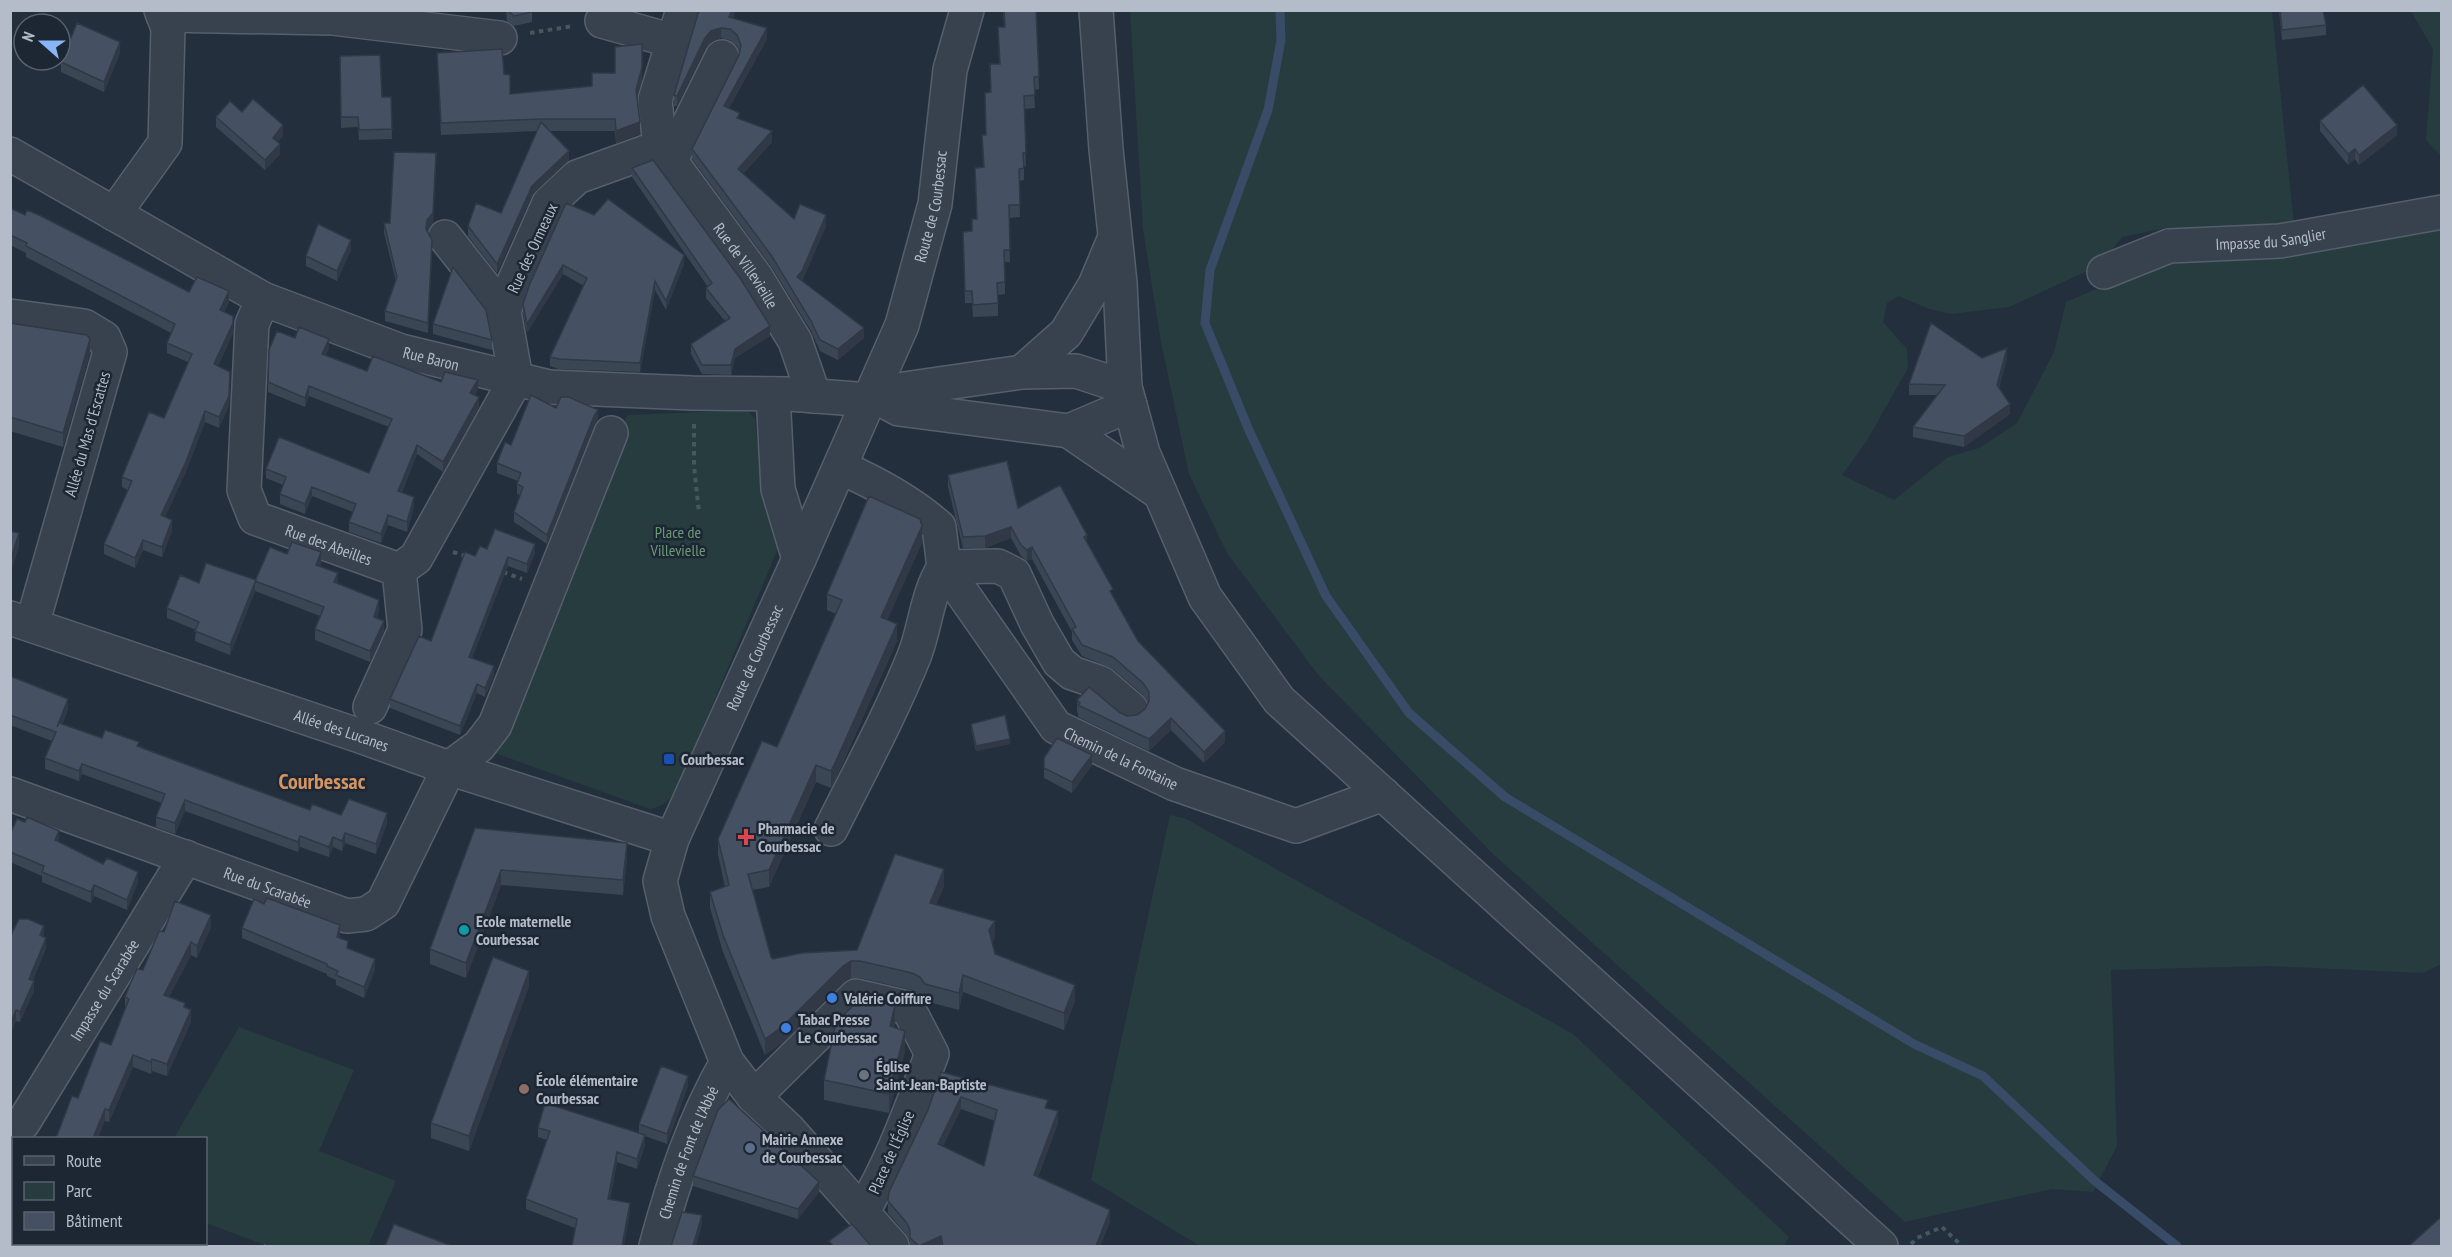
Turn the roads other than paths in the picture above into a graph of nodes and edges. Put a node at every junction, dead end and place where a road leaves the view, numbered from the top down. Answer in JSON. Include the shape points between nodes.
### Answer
{"nodes":[{"id":1,"x":683,"y":10,"type":"edge"},
{"id":2,"x":967,"y":10,"type":"edge"},
{"id":3,"x":1096,"y":10,"type":"edge"},
{"id":4,"x":162,"y":13,"type":"edge"},
{"id":5,"x":602,"y":21,"type":"road end"},
{"id":6,"x":500,"y":38,"type":"road end"},
{"id":7,"x":673,"y":41,"type":"junction"},
{"id":8,"x":722,"y":57,"type":"dead end"},
{"id":9,"x":665,"y":154,"type":"junction"},
{"id":10,"x":22,"y":161,"type":"edge"},
{"id":11,"x":2442,"y":212,"type":"edge"},
{"id":12,"x":114,"y":214,"type":"junction"},
{"id":13,"x":445,"y":237,"type":"dead end"},
{"id":14,"x":1115,"y":237,"type":"junction"},
{"id":15,"x":2104,"y":272,"type":"dead end"},
{"id":16,"x":263,"y":299,"type":"junction"},
{"id":17,"x":504,"y":312,"type":"junction"},
{"id":18,"x":10,"y":316,"type":"edge"},
{"id":19,"x":1022,"y":372,"type":"junction"},
{"id":20,"x":516,"y":379,"type":"junction"},
{"id":21,"x":773,"y":394,"type":"junction"},
{"id":22,"x":814,"y":396,"type":"junction"},
{"id":23,"x":1127,"y":396,"type":"junction"},
{"id":24,"x":876,"y":401,"type":"junction"},
{"id":25,"x":1069,"y":431,"type":"junction"},
{"id":26,"x":611,"y":433,"type":"dead end"},
{"id":27,"x":840,"y":467,"type":"junction"},
{"id":28,"x":1160,"y":493,"type":"junction"},
{"id":29,"x":799,"y":559,"type":"junction"},
{"id":30,"x":944,"y":567,"type":"junction"},
{"id":31,"x":399,"y":570,"type":"junction"},
{"id":32,"x":21,"y":621,"type":"edge"},
{"id":33,"x":370,"y":706,"type":"dead end"},
{"id":34,"x":1131,"y":709,"type":"dead end"},
{"id":35,"x":449,"y":768,"type":"junction"},
{"id":36,"x":10,"y":794,"type":"edge"},
{"id":37,"x":1383,"y":794,"type":"junction"},
{"id":38,"x":831,"y":829,"type":"dead end"},
{"id":39,"x":672,"y":839,"type":"junction"},
{"id":40,"x":186,"y":857,"type":"junction"},
{"id":41,"x":727,"y":1062,"type":"junction"},
{"id":42,"x":754,"y":1097,"type":"junction"},
{"id":43,"x":23,"y":1123,"type":"dead end"},
{"id":44,"x":862,"y":1212,"type":"junction"},
{"id":45,"x":656,"y":1246,"type":"edge"},
{"id":46,"x":892,"y":1246,"type":"edge"},
{"id":47,"x":1881,"y":1246,"type":"edge"}],
"edges":[{"from":1,"to":7,"type":"street"},
{"from":2,"to":24,"type":"street","name":"Route de Courbessac","via":[[950,70],[935,204],[902,325]]},
{"from":3,"to":14,"type":"street"},
{"from":4,"to":6,"type":"street","via":[[332,18]]},
{"from":4,"to":12,"type":"street","via":[[168,28],[165,143]]},
{"from":5,"to":7,"type":"street"},
{"from":7,"to":9,"type":"street","via":[[655,100]]},
{"from":8,"to":9,"type":"street"},
{"from":9,"to":17,"type":"street","name":"Rue des Ormeaux","via":[[577,177],[549,203]]},
{"from":9,"to":22,"type":"street","name":"Rue de Villevieille","via":[[756,277],[790,332]]},
{"from":10,"to":12,"type":"street","name":"Rue Baron"},
{"from":11,"to":15,"type":"street","name":"Impasse du Sanglier","via":[[2280,241],[2169,246]]},
{"from":12,"to":16,"type":"street","name":"Rue Baron"},
{"from":13,"to":17,"type":"street"},
{"from":14,"to":19,"type":"street","via":[[1095,285],[1066,333]]},
{"from":14,"to":23,"type":"street"},
{"from":16,"to":20,"type":"street","name":"Rue Baron","via":[[401,351]]},
{"from":16,"to":31,"type":"street","name":"Rue des Abeilles","via":[[252,324],[244,490],[255,518]]},
{"from":17,"to":20,"type":"street","name":"Rue des Ormeaux"},
{"from":18,"to":32,"type":"street","name":"Allée du Mas d'Escattes","via":[[84,327],[104,338],[110,352]]},
{"from":19,"to":23,"type":"street","via":[[1076,370]]},
{"from":19,"to":24,"type":"street","via":[[904,388]]},
{"from":20,"to":21,"type":"street","name":"Rue Baron","via":[[549,387]]},
{"from":20,"to":31,"type":"street","via":[[416,558]]},
{"from":21,"to":22,"type":"street","name":"Rue Baron"},
{"from":21,"to":29,"type":"street","via":[[778,489]]},
{"from":22,"to":24,"type":"street","name":"Rue Baron"},
{"from":23,"to":25,"type":"street"},
{"from":23,"to":28,"type":"street","via":[[1143,453]]},
{"from":24,"to":25,"type":"street","name":"Rue Baron","via":[[899,410]]},
{"from":24,"to":27,"type":"street","name":"Route de Courbessac"},
{"from":25,"to":28,"type":"street"},
{"from":26,"to":35,"type":"street","via":[[495,725],[479,746]]},
{"from":27,"to":29,"type":"street","name":"Route de Courbessac"},
{"from":27,"to":30,"type":"street","name":"Chemin de la Fontaine","via":[[919,509],[939,527]]},
{"from":28,"to":37,"type":"street","via":[[1205,597],[1279,700]]},
{"from":29,"to":39,"type":"street","name":"Route de Courbessac"},
{"from":30,"to":34,"type":"street","via":[[998,566],[1014,574],[1059,662],[1072,673],[1101,683]]},
{"from":30,"to":37,"type":"street","name":"Chemin de la Fontaine","via":[[1056,727],[1175,784],[1296,826]]},
{"from":30,"to":38,"type":"street","via":[[933,584],[916,651]]},
{"from":31,"to":33,"type":"street","via":[[405,630]]},
{"from":32,"to":35,"type":"street","name":"Allée des Lucanes"},
{"from":35,"to":39,"type":"street","name":"Allée des Lucanes"},
{"from":35,"to":40,"type":"street","name":"Rue du Scarabée","via":[[383,903],[366,915],[347,916]]},
{"from":36,"to":40,"type":"street","name":"Rue du Scarabée"},
{"from":37,"to":47,"type":"street"},
{"from":39,"to":41,"type":"street","name":"Route de Courbessac","via":[[660,881],[668,916]]},
{"from":40,"to":43,"type":"street","name":"Impasse du Scarabée"},
{"from":41,"to":42,"type":"street","name":"Route de Courbessac"},
{"from":41,"to":45,"type":"street","name":"Chemin de Font de l'Abbé","via":[[706,1098],[669,1198]]},
{"from":42,"to":44,"type":"street","name":"Route de Courbessac"},
{"from":42,"to":44,"type":"street","name":"Place de l'Église","via":[[855,996],[908,1008],[932,1054],[901,1135]]},
{"from":44,"to":46,"type":"street","name":"Route de Courbessac"}]}
